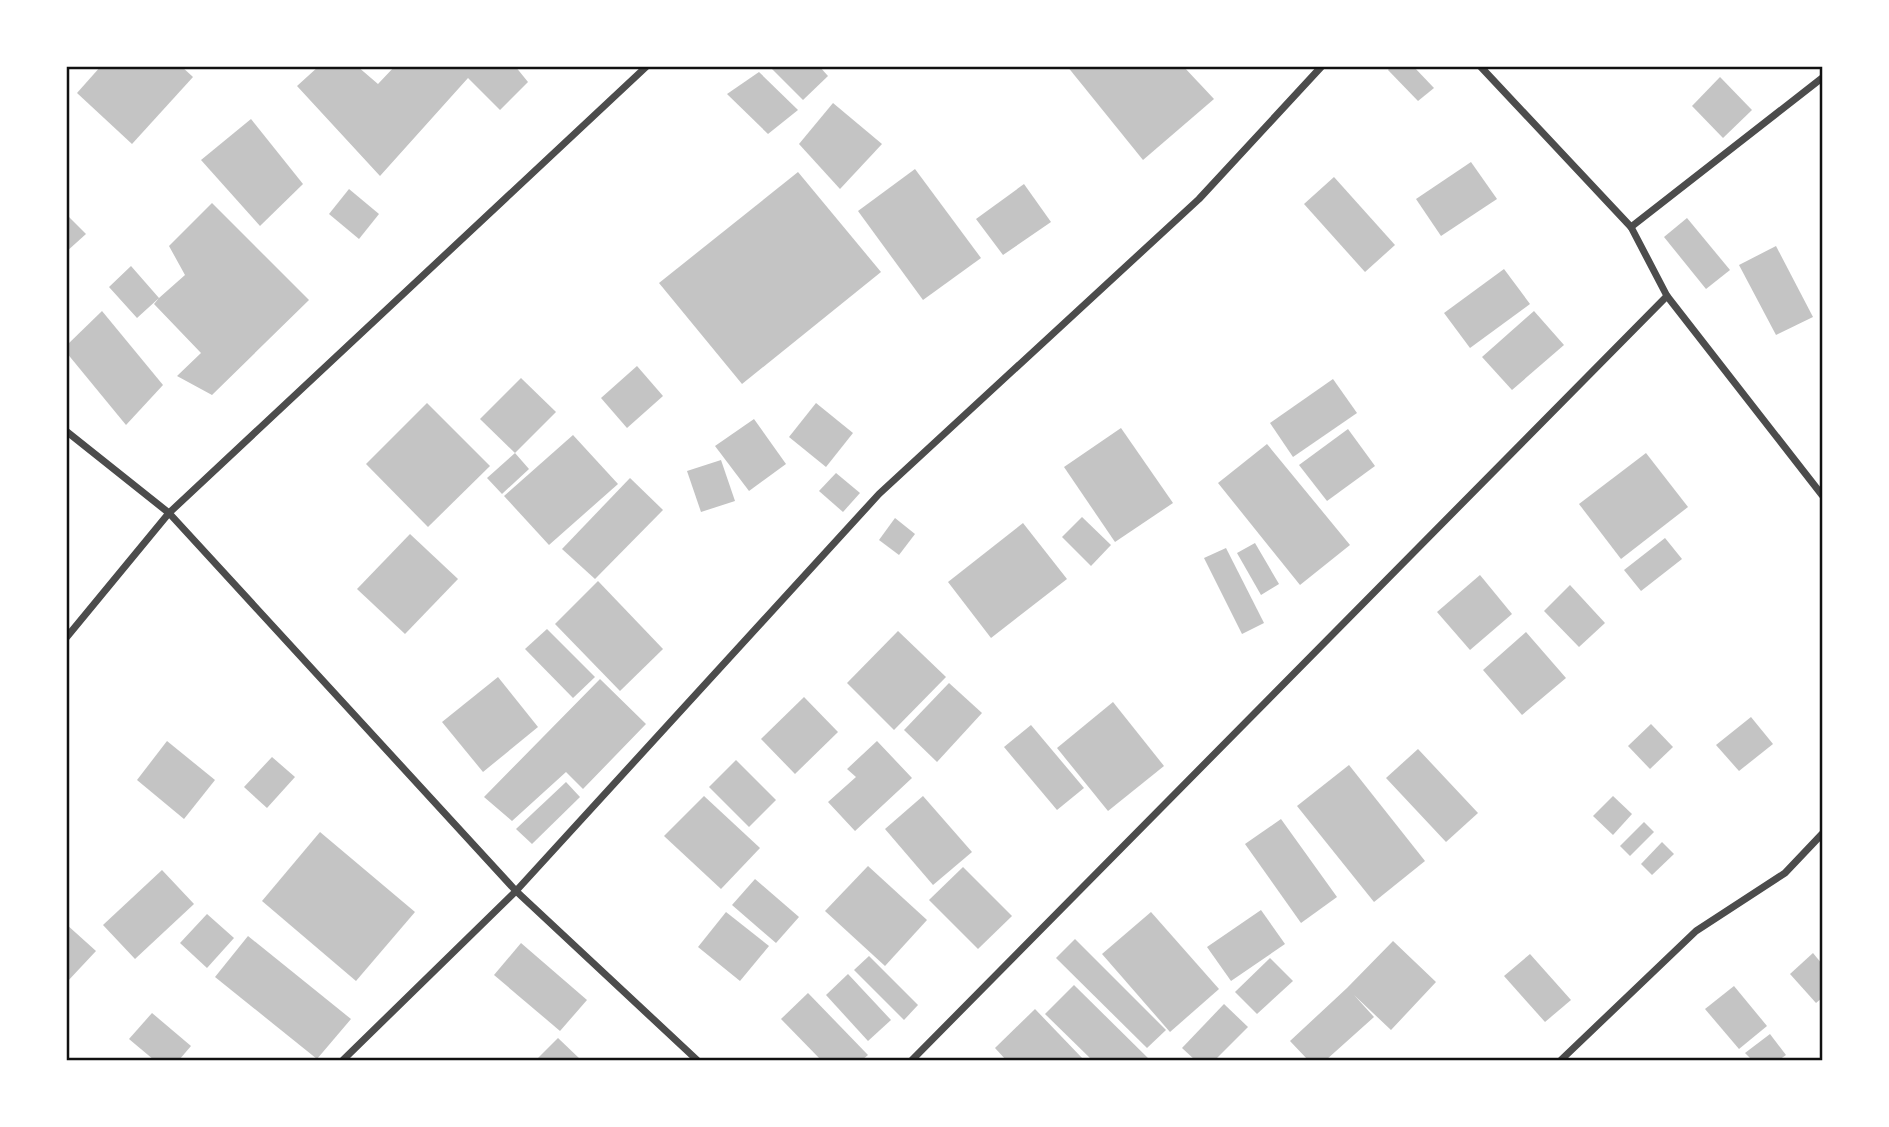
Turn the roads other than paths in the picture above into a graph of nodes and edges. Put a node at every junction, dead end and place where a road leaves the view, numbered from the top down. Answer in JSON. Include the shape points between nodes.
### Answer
{"nodes":[{"id":1,"x":647,"y":66,"type":"edge"},
{"id":2,"x":1322,"y":66,"type":"edge"},
{"id":3,"x":1480,"y":66,"type":"edge"},
{"id":4,"x":1822,"y":78,"type":"edge"},
{"id":5,"x":1631,"y":227,"type":"junction"},
{"id":6,"x":1667,"y":296,"type":"junction"},
{"id":7,"x":66,"y":431,"type":"edge"},
{"id":8,"x":1822,"y":495,"type":"edge"},
{"id":9,"x":169,"y":513,"type":"junction"},
{"id":10,"x":66,"y":638,"type":"edge"},
{"id":11,"x":1822,"y":834,"type":"edge"},
{"id":12,"x":516,"y":891,"type":"junction"},
{"id":13,"x":343,"y":1060,"type":"edge"},
{"id":14,"x":698,"y":1060,"type":"edge"},
{"id":15,"x":912,"y":1060,"type":"edge"},
{"id":16,"x":1561,"y":1060,"type":"edge"}],
"edges":[{"from":1,"to":9,"type":"street"},
{"from":2,"to":12,"type":"street","via":[[1199,200],[879,494]]},
{"from":3,"to":5,"type":"street"},
{"from":4,"to":5,"type":"street"},
{"from":5,"to":6,"type":"street"},
{"from":6,"to":8,"type":"street"},
{"from":6,"to":15,"type":"street"},
{"from":7,"to":9,"type":"street"},
{"from":9,"to":10,"type":"street"},
{"from":9,"to":12,"type":"street"},
{"from":11,"to":16,"type":"street","via":[[1784,873],[1696,931]]},
{"from":12,"to":13,"type":"street"},
{"from":12,"to":14,"type":"street"}]}
